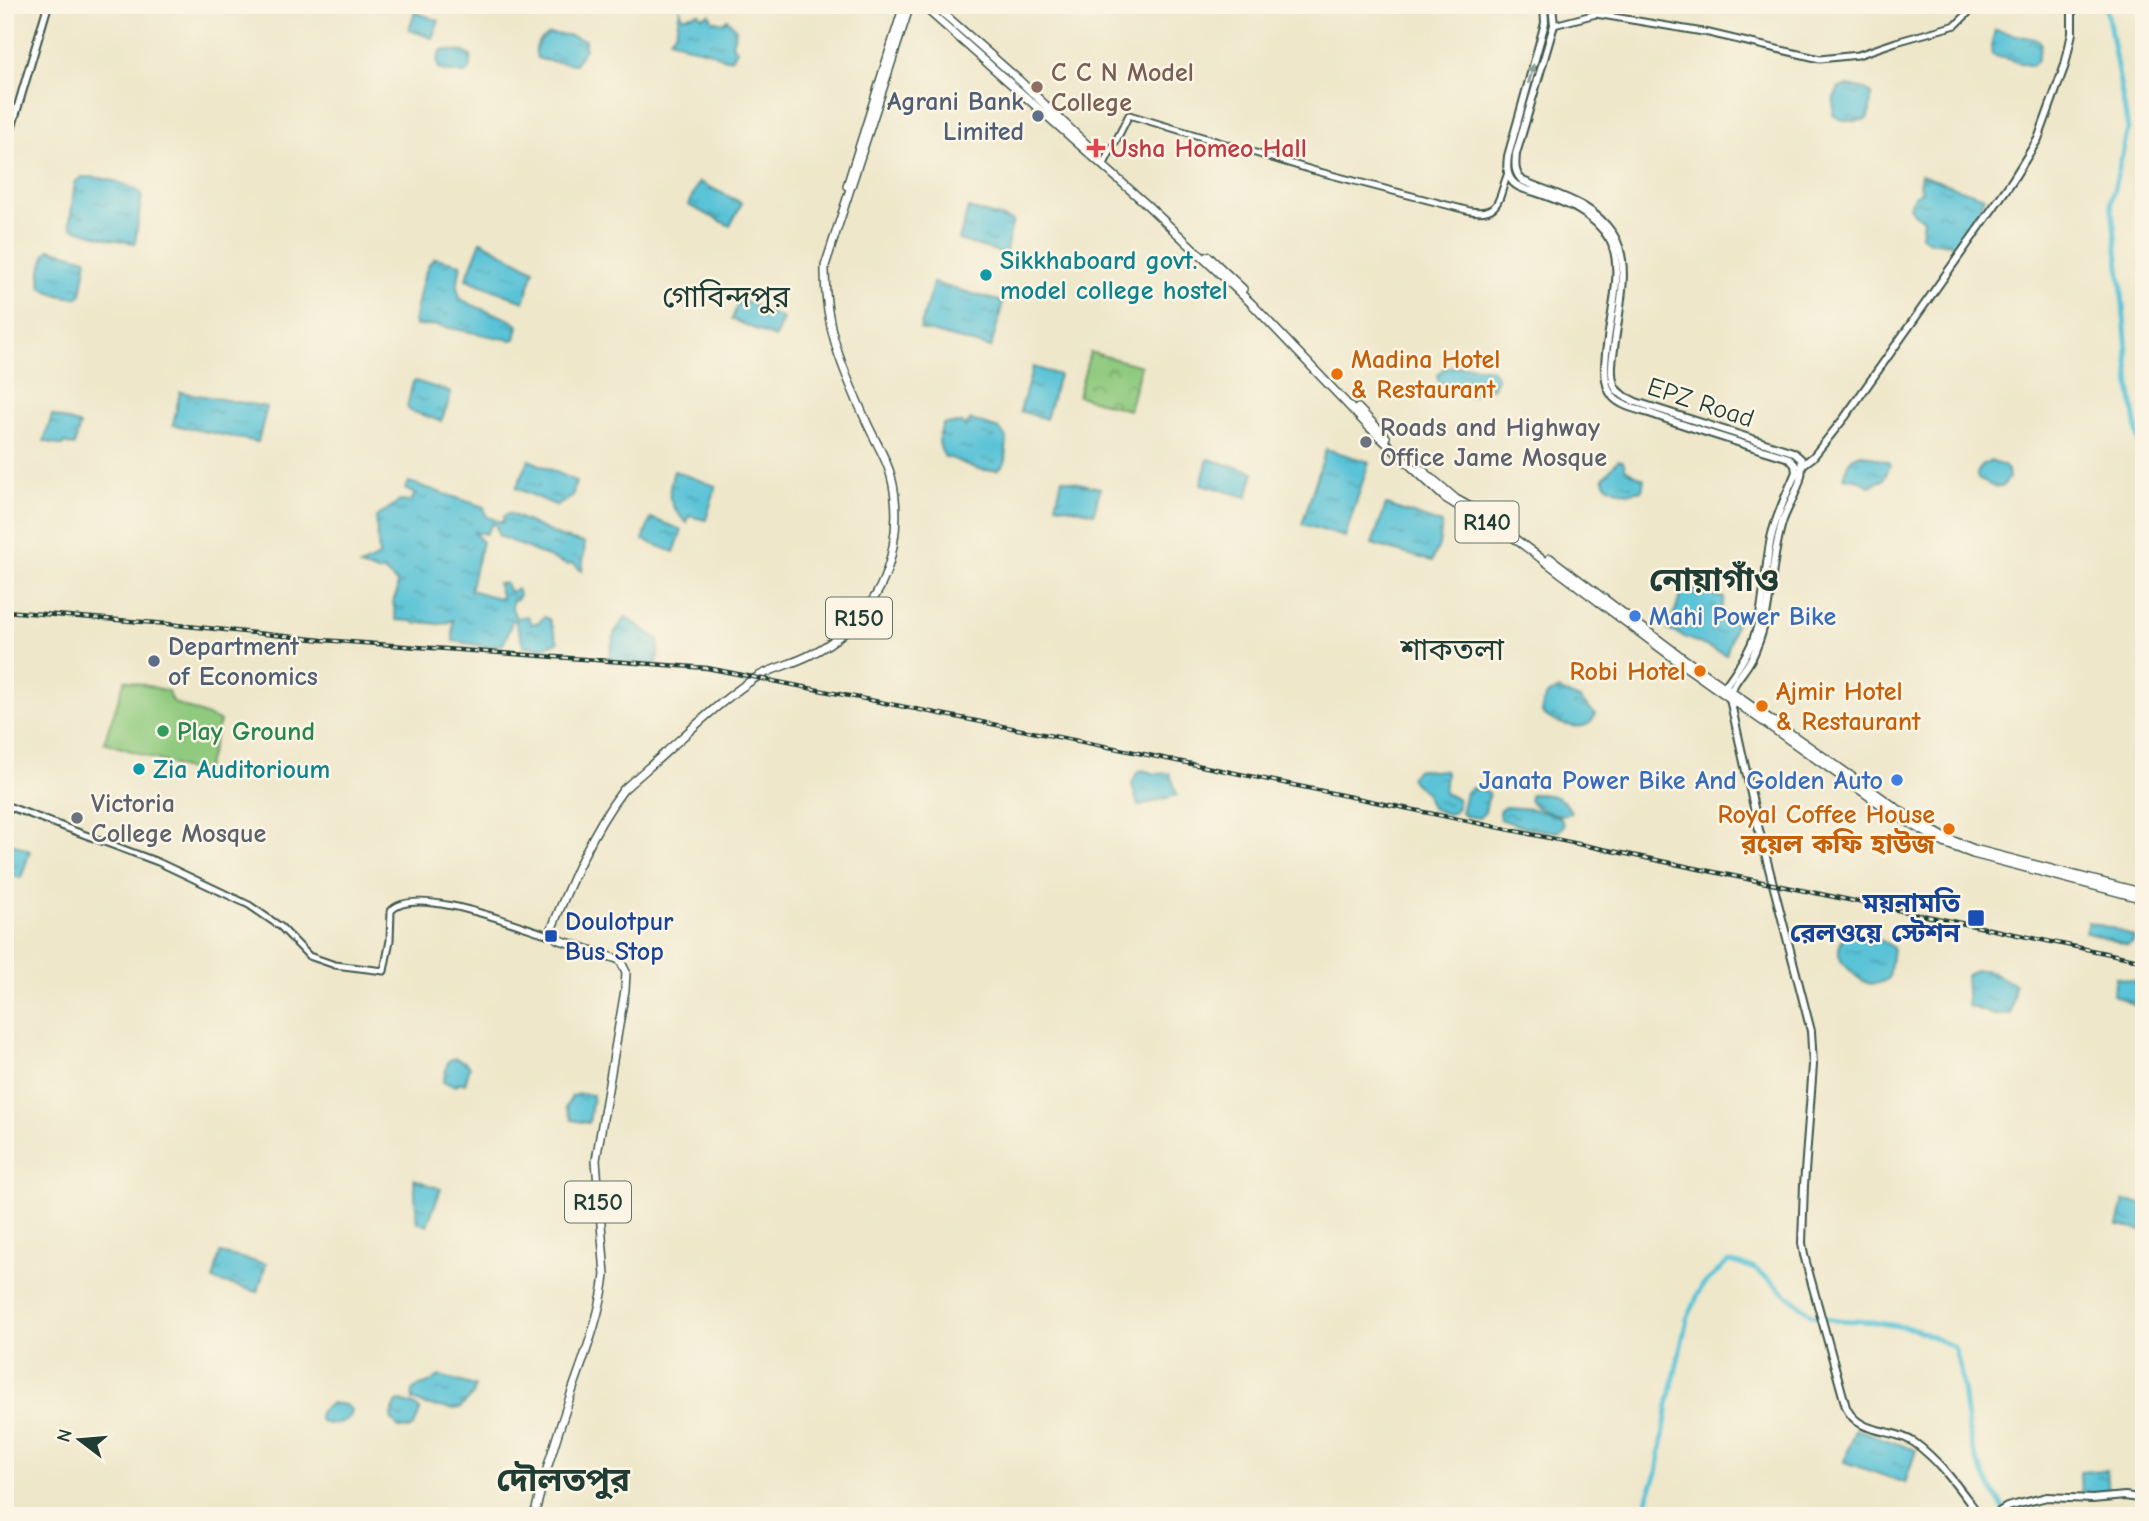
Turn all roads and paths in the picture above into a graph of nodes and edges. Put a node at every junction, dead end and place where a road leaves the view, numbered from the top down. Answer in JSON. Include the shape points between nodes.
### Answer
{"nodes":[{"id":1,"x":48,"y":5,"type":"edge"},
{"id":2,"x":904,"y":5,"type":"edge"},
{"id":3,"x":910,"y":5,"type":"edge"},
{"id":4,"x":922,"y":5,"type":"edge"},
{"id":5,"x":934,"y":5,"type":"edge"},
{"id":6,"x":1544,"y":5,"type":"edge"},
{"id":7,"x":1552,"y":5,"type":"edge"},
{"id":8,"x":1976,"y":5,"type":"edge"},
{"id":9,"x":2072,"y":5,"type":"edge"},
{"id":10,"x":1554,"y":24,"type":"junction"},
{"id":11,"x":1016,"y":83,"type":"junction"},
{"id":12,"x":881,"y":88,"type":"junction"},
{"id":13,"x":5,"y":150,"type":"edge"},
{"id":14,"x":1104,"y":164,"type":"junction"},
{"id":15,"x":1507,"y":173,"type":"junction"},
{"id":16,"x":1698,"y":426,"type":"junction"},
{"id":17,"x":1799,"y":466,"type":"junction"},
{"id":18,"x":1727,"y":693,"type":"junction"},
{"id":19,"x":5,"y":805,"type":"edge"},
{"id":20,"x":2144,"y":896,"type":"edge"},
{"id":21,"x":553,"y":934,"type":"junction"},
{"id":22,"x":2144,"y":1499,"type":"edge"},
{"id":23,"x":534,"y":1516,"type":"edge"},
{"id":24,"x":1980,"y":1516,"type":"edge"},
{"id":25,"x":1992,"y":1516,"type":"edge"}],
"edges":[{"from":1,"to":13,"type":"main road"},
{"from":2,"to":12,"type":"main road","number":"R150"},
{"from":3,"to":12,"type":"main road","number":"R150"},
{"from":4,"to":11,"type":"main road","number":"R140"},
{"from":5,"to":11,"type":"main road","number":"R140"},
{"from":15,"to":6,"type":"main road","one_way":true,"via":[[1545,23]]},
{"from":7,"to":10,"type":"main road","name":"EPZ Road"},
{"from":8,"to":10,"type":"street","via":[[1956,25],[1858,55],[1820,59],[1709,33],[1596,14]]},
{"from":9,"to":17,"type":"main road","via":[[2065,65],[2038,139],[1874,378],[1821,447]]},
{"from":10,"to":16,"type":"main road","name":"EPZ Road","via":[[1516,154],[1517,176],[1586,207],[1618,242],[1622,287],[1612,361],[1620,393]]},
{"from":11,"to":14,"type":"main road","number":"R140"},
{"from":12,"to":21,"type":"main road","number":"R150","via":[[825,266],[825,302],[832,337],[892,479],[895,529],[878,591],[855,623],[808,656],[750,681],[623,790],[579,865]]},
{"from":14,"to":15,"type":"street","via":[[1129,115],[1312,170],[1482,213],[1495,207]]},
{"from":14,"to":18,"type":"main road","number":"R140","via":[[1286,337],[1369,428],[1445,498],[1506,532]]},
{"from":15,"to":16,"type":"main road","name":"EPZ Road","via":[[1522,188],[1577,208],[1610,241],[1617,268],[1606,367],[1612,395],[1625,405]]},
{"from":16,"to":17,"type":"main road","name":"EPZ Road","via":[[1793,452],[1801,459]]},
{"from":17,"to":18,"type":"main road","via":[[1801,476],[1783,520],[1757,639]]},
{"from":18,"to":20,"type":"main road","number":"R140","via":[[1894,814],[1944,843]]},
{"from":18,"to":24,"type":"main road","via":[[1811,1031],[1802,1243],[1846,1407],[1851,1419],[1915,1443],[1947,1472]]},
{"from":19,"to":21,"type":"street","via":[[182,872],[249,905],[281,927],[309,956],[335,965],[384,971],[393,907],[412,901],[446,904]]},
{"from":21,"to":23,"type":"main road","number":"R150","via":[[620,960],[626,972],[596,1160],[603,1290]]},
{"from":22,"to":25,"type":"main road","via":[[2048,1497],[2007,1507]]}]}
